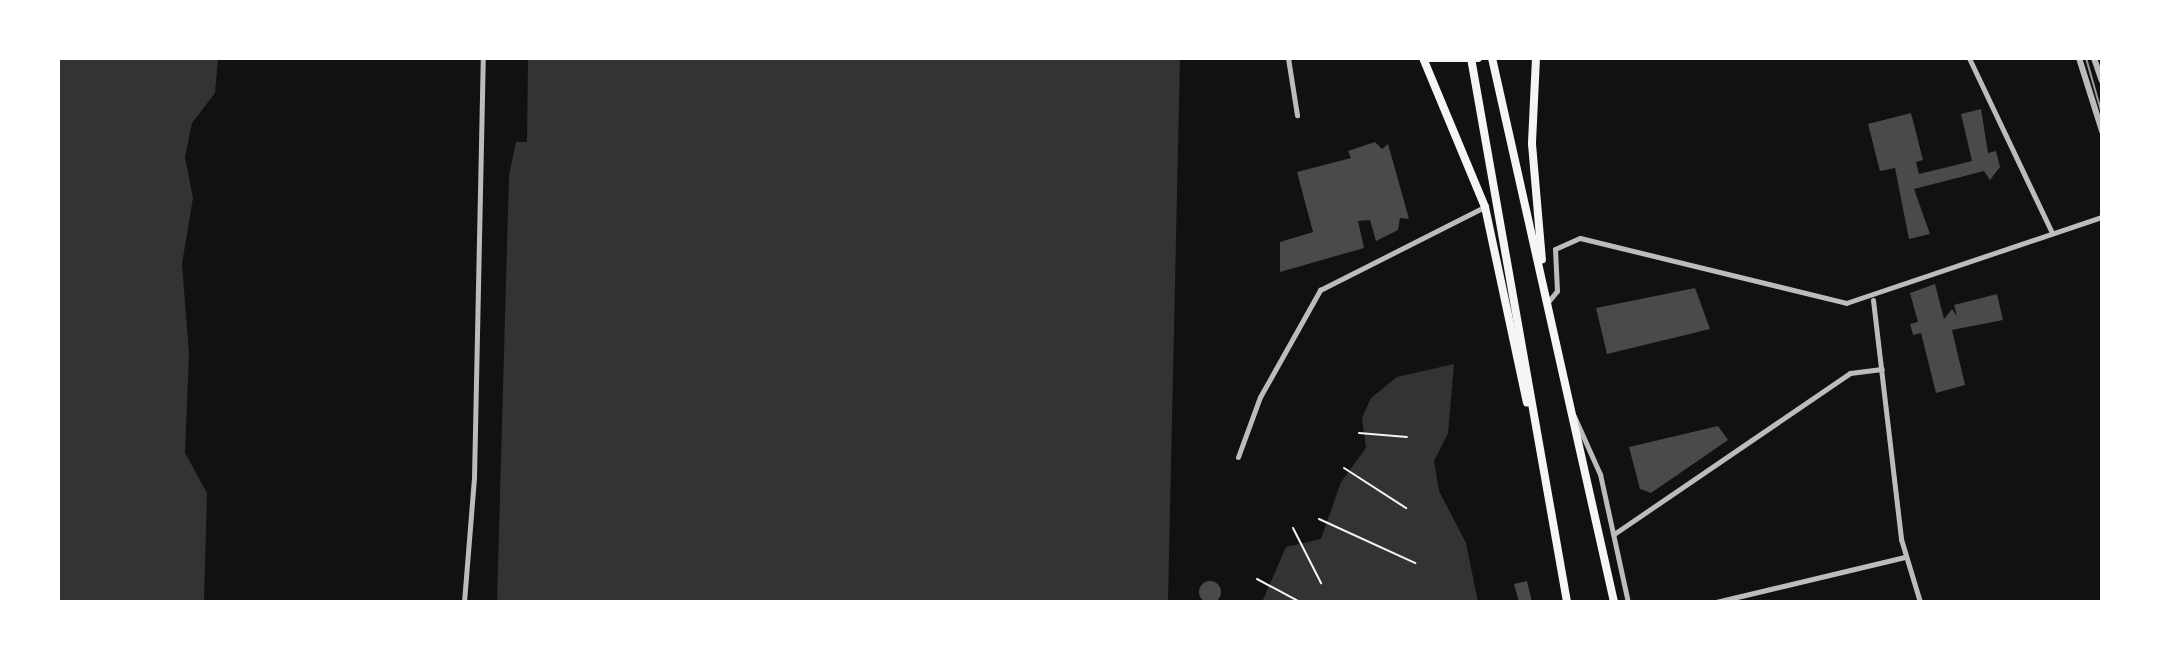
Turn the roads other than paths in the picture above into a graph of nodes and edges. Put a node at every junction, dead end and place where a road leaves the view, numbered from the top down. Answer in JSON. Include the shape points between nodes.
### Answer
{"nodes":[{"id":1,"x":483,"y":58,"type":"edge"},
{"id":2,"x":1288,"y":58,"type":"edge"},
{"id":3,"x":1424,"y":58,"type":"edge"},
{"id":4,"x":1471,"y":58,"type":"edge"},
{"id":5,"x":1478,"y":58,"type":"edge"},
{"id":6,"x":1492,"y":58,"type":"edge"},
{"id":7,"x":1536,"y":58,"type":"edge"},
{"id":8,"x":1969,"y":58,"type":"edge"},
{"id":9,"x":2079,"y":58,"type":"edge"},
{"id":10,"x":2094,"y":58,"type":"edge"},
{"id":11,"x":2102,"y":81,"type":"edge"},
{"id":12,"x":1297,"y":115,"type":"dead end"},
{"id":13,"x":2102,"y":131,"type":"edge"},
{"id":14,"x":1485,"y":207,"type":"junction"},
{"id":15,"x":2102,"y":217,"type":"edge"},
{"id":16,"x":2052,"y":233,"type":"junction"},
{"id":17,"x":1542,"y":273,"type":"junction"},
{"id":18,"x":1873,"y":300,"type":"junction"},
{"id":19,"x":1548,"y":302,"type":"junction"},
{"id":20,"x":1882,"y":369,"type":"junction"},
{"id":21,"x":1573,"y":414,"type":"junction"},
{"id":22,"x":1535,"y":435,"type":"junction"},
{"id":23,"x":1238,"y":457,"type":"dead end"},
{"id":24,"x":1614,"y":534,"type":"junction"},
{"id":25,"x":1905,"y":557,"type":"junction"},
{"id":26,"x":464,"y":602,"type":"edge"},
{"id":27,"x":1567,"y":602,"type":"edge"},
{"id":28,"x":1614,"y":602,"type":"edge"},
{"id":29,"x":1628,"y":602,"type":"edge"},
{"id":30,"x":1716,"y":602,"type":"edge"},
{"id":31,"x":1920,"y":602,"type":"edge"}],
"edges":[{"from":1,"to":26,"type":"street","via":[[475,462]]},
{"from":2,"to":12,"type":"street"},
{"from":3,"to":5,"type":"highway"},
{"from":3,"to":14,"type":"highway"},
{"from":4,"to":22,"type":"highway"},
{"from":6,"to":17,"type":"highway"},
{"from":7,"to":17,"type":"highway","via":[[1532,144]]},
{"from":8,"to":16,"type":"street"},
{"from":9,"to":13,"type":"street"},
{"from":10,"to":11,"type":"street"},
{"from":14,"to":22,"type":"highway"},
{"from":14,"to":23,"type":"street","via":[[1320,290],[1260,397]]},
{"from":15,"to":16,"type":"street"},
{"from":16,"to":18,"type":"street"},
{"from":17,"to":19,"type":"highway"},
{"from":18,"to":19,"type":"street","via":[[1833,302],[1606,240],[1563,241],[1552,256],[1557,291]]},
{"from":18,"to":20,"type":"street"},
{"from":19,"to":21,"type":"highway"},
{"from":20,"to":24,"type":"street","via":[[1850,373]]},
{"from":20,"to":25,"type":"street"},
{"from":21,"to":24,"type":"street","via":[[1600,474]]},
{"from":21,"to":28,"type":"highway"},
{"from":22,"to":27,"type":"highway"},
{"from":24,"to":29,"type":"street"},
{"from":25,"to":30,"type":"street"},
{"from":25,"to":31,"type":"street"}]}
